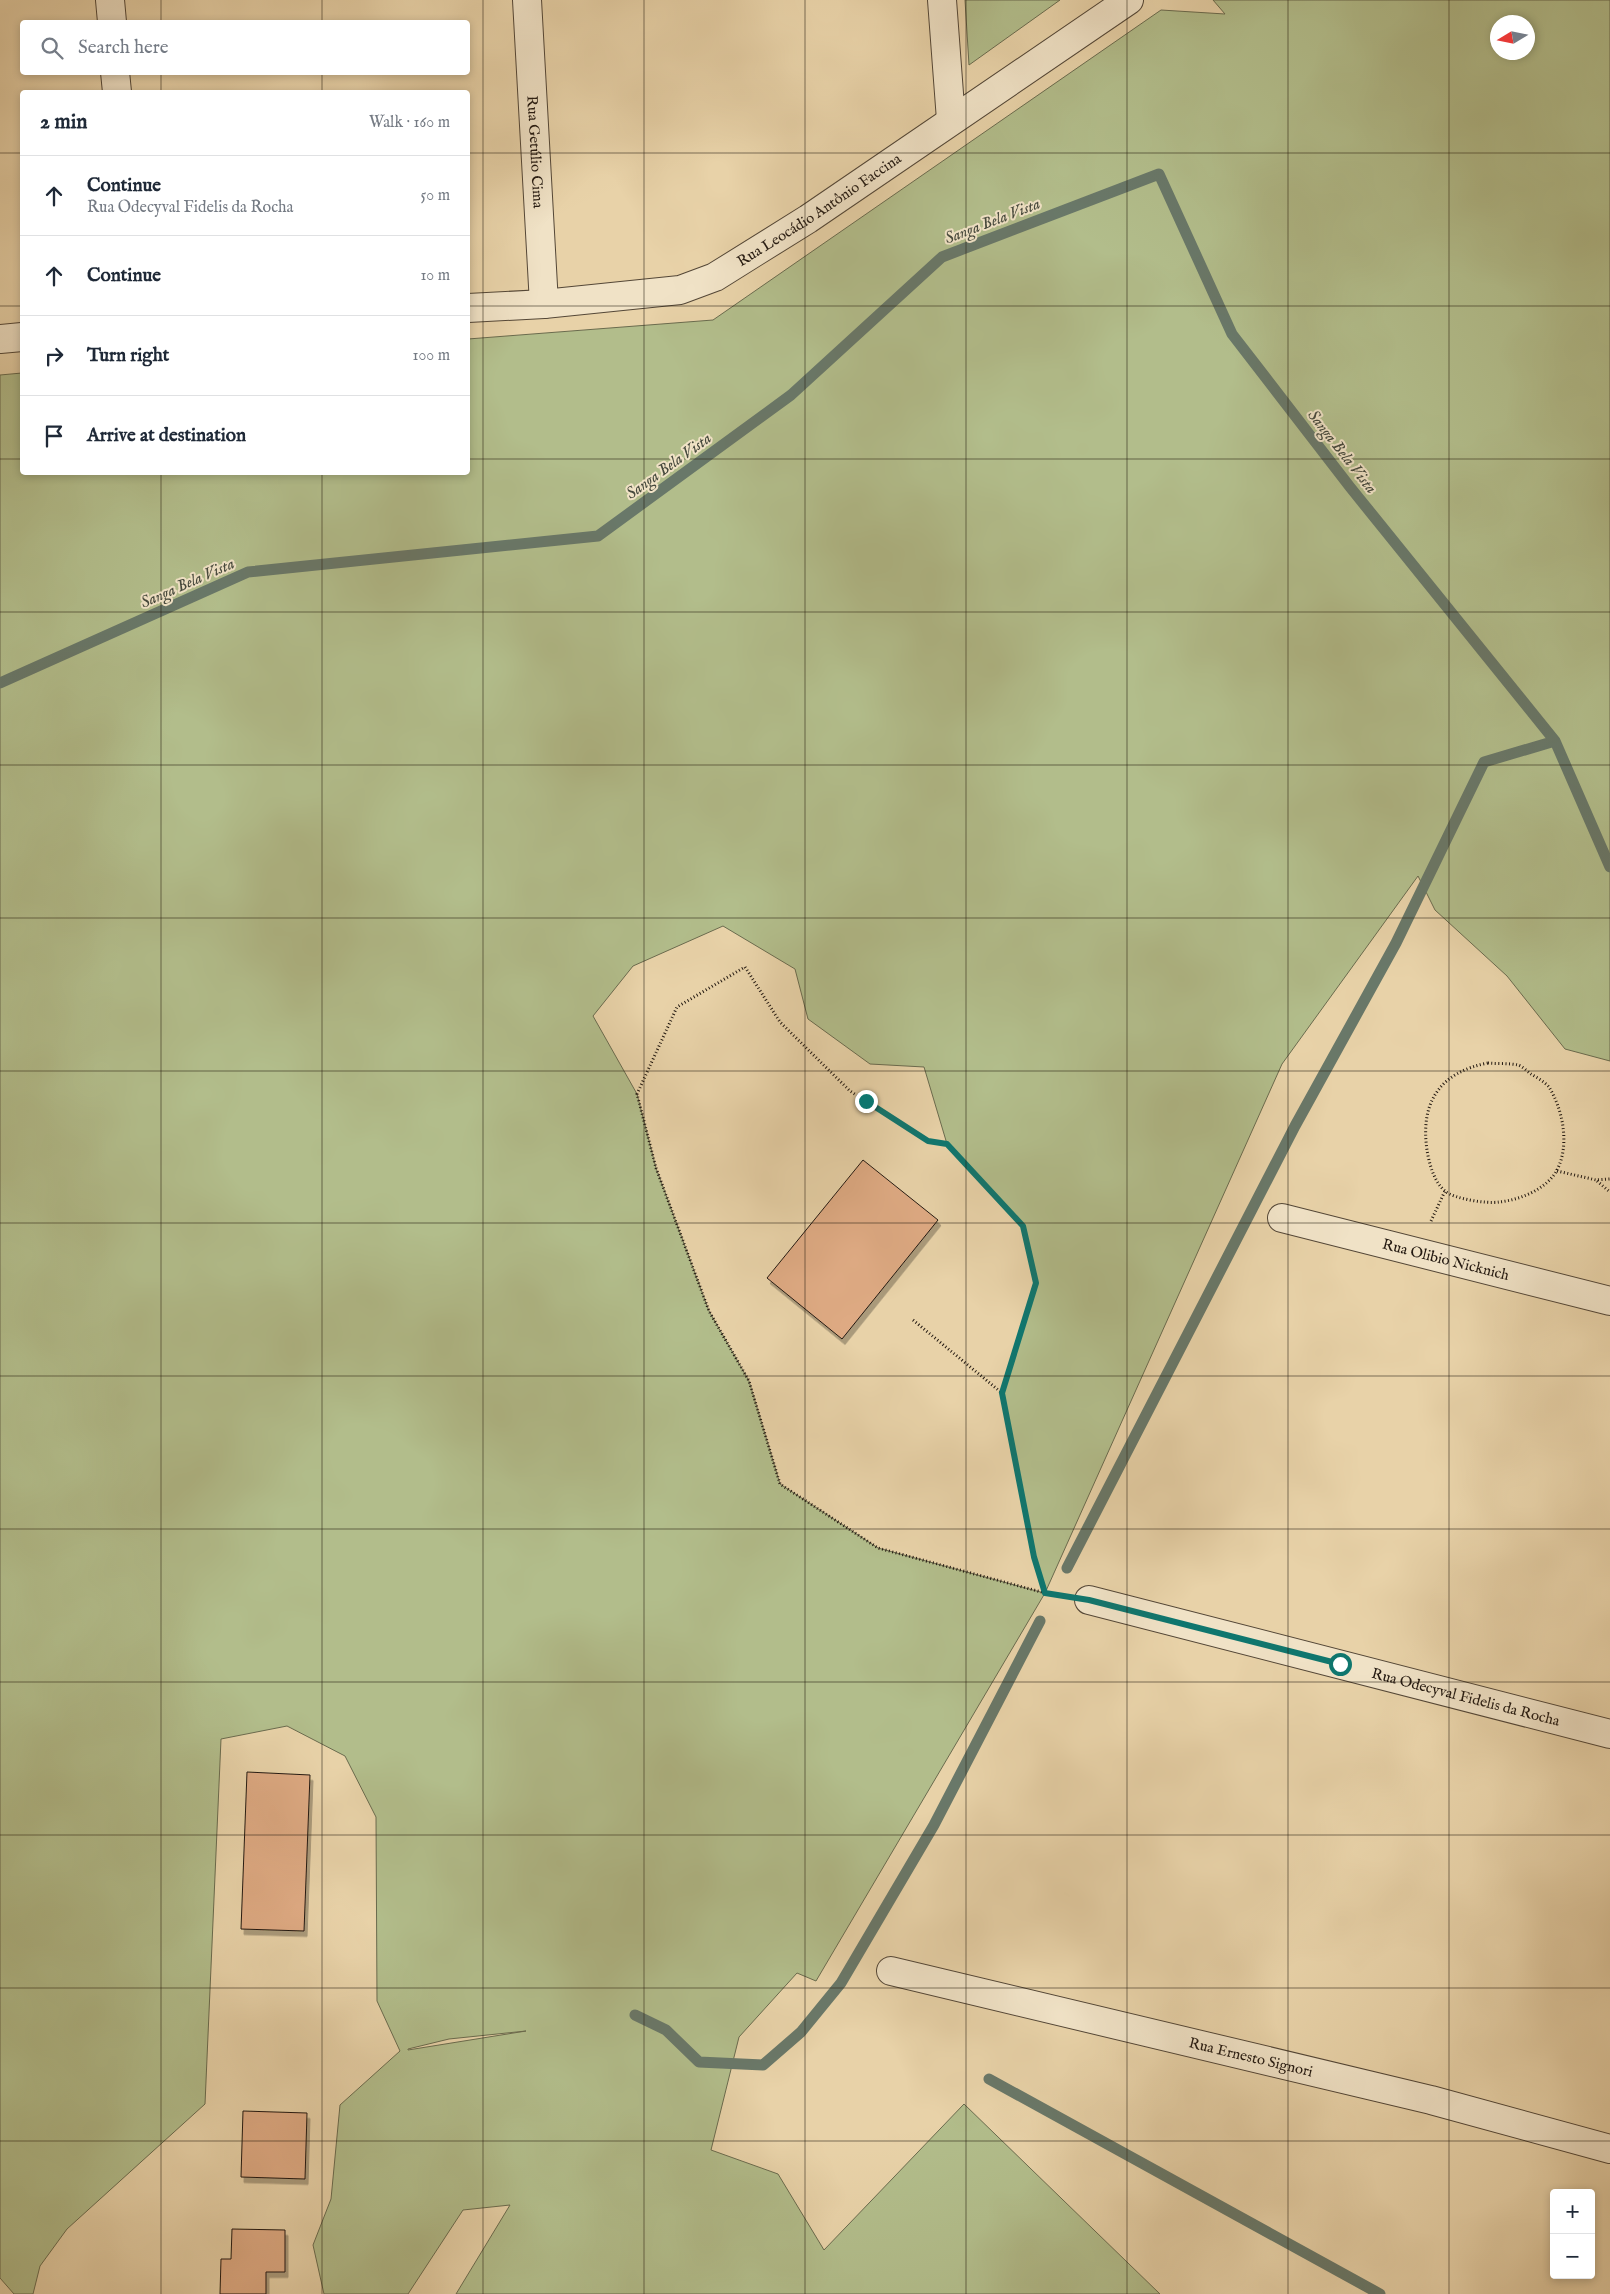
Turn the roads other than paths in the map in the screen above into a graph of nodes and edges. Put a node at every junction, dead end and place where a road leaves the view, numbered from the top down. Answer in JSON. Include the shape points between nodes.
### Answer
{"nodes":[{"id":1,"x":110,"y":0,"type":"edge"},
{"id":2,"x":527,"y":0,"type":"edge"},
{"id":3,"x":942,"y":0,"type":"edge"},
{"id":4,"x":1129,"y":0,"type":"edge"},
{"id":5,"x":112,"y":20,"type":"edge"},
{"id":6,"x":115,"y":75,"type":"edge"},
{"id":7,"x":117,"y":90,"type":"edge"},
{"id":8,"x":951,"y":120,"type":"junction"},
{"id":9,"x":544,"y":304,"type":"junction"},
{"id":10,"x":470,"y":308,"type":"edge"},
{"id":11,"x":20,"y":337,"type":"edge"},
{"id":12,"x":0,"y":339,"type":"edge"},
{"id":13,"x":1282,"y":1218,"type":"dead end"},
{"id":14,"x":1610,"y":1301,"type":"edge"},
{"id":15,"x":1089,"y":1600,"type":"road end"},
{"id":16,"x":1610,"y":1734,"type":"edge"},
{"id":17,"x":890,"y":1971,"type":"dead end"},
{"id":18,"x":1610,"y":2149,"type":"edge"}],
"edges":[{"from":1,"to":5,"type":"street"},
{"from":2,"to":9,"type":"street","name":"Rua Getúlio Cima"},
{"from":3,"to":8,"type":"street"},
{"from":4,"to":8,"type":"street","name":"Rua Leocádio Antônio Faccina"},
{"from":6,"to":7,"type":"street"},
{"from":8,"to":9,"type":"street","name":"Rua Leocádio Antônio Faccina","via":[[808,219],[715,277],[680,290]]},
{"from":9,"to":10,"type":"street","name":"Rua Leocádio Antônio Faccina"},
{"from":11,"to":12,"type":"street"},
{"from":13,"to":14,"type":"street","name":"Rua Olibio Nicknich"},
{"from":15,"to":16,"type":"street","name":"Rua Odecyval Fidelis da Rocha"},
{"from":17,"to":18,"type":"street","name":"Rua Ernesto Signori","via":[[1431,2100]]}]}
